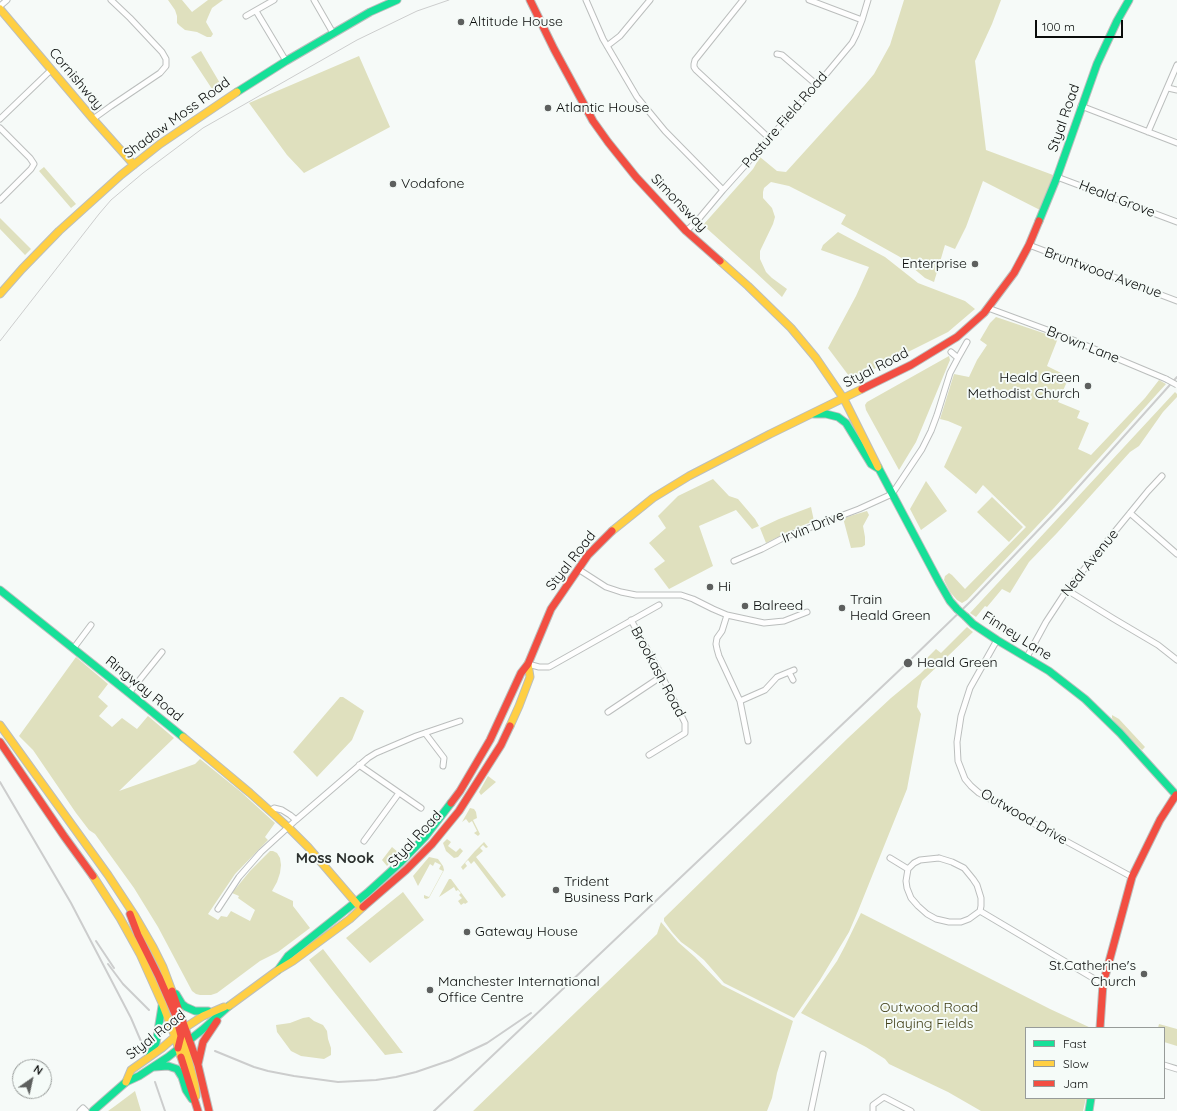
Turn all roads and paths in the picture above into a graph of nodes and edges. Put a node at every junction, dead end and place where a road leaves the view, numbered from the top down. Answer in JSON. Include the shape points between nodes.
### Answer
{"nodes":[{"id":1,"x":7,"y":0,"type":"edge"},
{"id":2,"x":111,"y":0,"type":"edge"},
{"id":3,"x":274,"y":0,"type":"edge"},
{"id":4,"x":314,"y":0,"type":"edge"},
{"id":5,"x":397,"y":0,"type":"edge"},
{"id":6,"x":530,"y":0,"type":"edge"},
{"id":7,"x":586,"y":0,"type":"edge"},
{"id":8,"x":650,"y":0,"type":"edge"},
{"id":9,"x":743,"y":0,"type":"edge"},
{"id":10,"x":809,"y":0,"type":"edge"},
{"id":11,"x":868,"y":0,"type":"edge"},
{"id":12,"x":1129,"y":0,"type":"edge"},
{"id":13,"x":0,"y":7,"type":"edge"},
{"id":14,"x":256,"y":11,"type":"junction"},
{"id":15,"x":246,"y":16,"type":"dead end"},
{"id":16,"x":862,"y":20,"type":"junction"},
{"id":17,"x":334,"y":32,"type":"junction"},
{"id":18,"x":607,"y":46,"type":"junction"},
{"id":19,"x":777,"y":54,"type":"dead end"},
{"id":20,"x":286,"y":61,"type":"junction"},
{"id":21,"x":1177,"y":65,"type":"edge"},
{"id":22,"x":51,"y":70,"type":"junction"},
{"id":23,"x":817,"y":85,"type":"junction"},
{"id":24,"x":1168,"y":88,"type":"junction"},
{"id":25,"x":1177,"y":90,"type":"edge"},
{"id":26,"x":1081,"y":106,"type":"junction"},
{"id":27,"x":0,"y":119,"type":"edge"},
{"id":28,"x":93,"y":119,"type":"junction"},
{"id":29,"x":0,"y":128,"type":"edge"},
{"id":30,"x":1148,"y":132,"type":"junction"},
{"id":31,"x":769,"y":138,"type":"junction"},
{"id":32,"x":1177,"y":144,"type":"edge"},
{"id":33,"x":134,"y":165,"type":"junction"},
{"id":34,"x":1057,"y":177,"type":"junction"},
{"id":35,"x":723,"y":190,"type":"junction"},
{"id":36,"x":0,"y":200,"type":"edge"},
{"id":37,"x":1177,"y":222,"type":"edge"},
{"id":38,"x":686,"y":230,"type":"junction"},
{"id":39,"x":1029,"y":245,"type":"junction"},
{"id":40,"x":0,"y":294,"type":"edge"},
{"id":41,"x":1177,"y":301,"type":"edge"},
{"id":42,"x":988,"y":308,"type":"junction"},
{"id":43,"x":967,"y":342,"type":"dead end"},
{"id":44,"x":951,"y":352,"type":"dead end"},
{"id":45,"x":958,"y":358,"type":"junction"},
{"id":46,"x":1177,"y":385,"type":"edge"},
{"id":47,"x":844,"y":399,"type":"junction"},
{"id":48,"x":812,"y":414,"type":"junction"},
{"id":49,"x":880,"y":470,"type":"junction"},
{"id":50,"x":1162,"y":476,"type":"dead end"},
{"id":51,"x":892,"y":494,"type":"junction"},
{"id":52,"x":1130,"y":513,"type":"junction"},
{"id":53,"x":1177,"y":554,"type":"edge"},
{"id":54,"x":734,"y":561,"type":"dead end"},
{"id":55,"x":578,"y":569,"type":"junction"},
{"id":56,"x":0,"y":590,"type":"edge"},
{"id":57,"x":1067,"y":590,"type":"junction"},
{"id":58,"x":659,"y":605,"type":"dead end"},
{"id":59,"x":807,"y":612,"type":"dead end"},
{"id":60,"x":727,"y":615,"type":"junction"},
{"id":61,"x":632,"y":620,"type":"junction"},
{"id":62,"x":91,"y":625,"type":"dead end"},
{"id":63,"x":997,"y":640,"type":"junction"},
{"id":64,"x":73,"y":648,"type":"junction"},
{"id":65,"x":162,"y":652,"type":"dead end"},
{"id":66,"x":1027,"y":657,"type":"junction"},
{"id":67,"x":1177,"y":660,"type":"edge"},
{"id":68,"x":528,"y":664,"type":"junction"},
{"id":69,"x":662,"y":676,"type":"junction"},
{"id":70,"x":793,"y":680,"type":"dead end"},
{"id":71,"x":129,"y":693,"type":"junction"},
{"id":72,"x":740,"y":701,"type":"junction"},
{"id":73,"x":608,"y":712,"type":"dead end"},
{"id":74,"x":460,"y":721,"type":"dead end"},
{"id":75,"x":0,"y":725,"type":"edge"},
{"id":76,"x":425,"y":733,"type":"junction"},
{"id":77,"x":748,"y":741,"type":"dead end"},
{"id":78,"x":0,"y":742,"type":"edge"},
{"id":79,"x":649,"y":755,"type":"dead end"},
{"id":80,"x":359,"y":765,"type":"junction"},
{"id":81,"x":443,"y":766,"type":"dead end"},
{"id":82,"x":399,"y":793,"type":"junction"},
{"id":83,"x":1176,"y":796,"type":"edge"},
{"id":84,"x":421,"y":808,"type":"dead end"},
{"id":85,"x":270,"y":811,"type":"junction"},
{"id":86,"x":296,"y":820,"type":"junction"},
{"id":87,"x":288,"y":827,"type":"junction"},
{"id":88,"x":364,"y":841,"type":"dead end"},
{"id":89,"x":890,"y":858,"type":"dead end"},
{"id":90,"x":908,"y":869,"type":"junction"},
{"id":91,"x":1132,"y":877,"type":"junction"},
{"id":92,"x":126,"y":902,"type":"junction"},
{"id":93,"x":355,"y":902,"type":"junction"},
{"id":94,"x":218,"y":909,"type":"dead end"},
{"id":95,"x":361,"y":909,"type":"junction"},
{"id":96,"x":980,"y":911,"type":"junction"},
{"id":97,"x":278,"y":970,"type":"junction"},
{"id":98,"x":1103,"y":984,"type":"junction"},
{"id":99,"x":170,"y":985,"type":"junction"},
{"id":100,"x":162,"y":1003,"type":"junction"},
{"id":101,"x":230,"y":1005,"type":"junction"},
{"id":102,"x":1100,"y":1027,"type":"edge"},
{"id":103,"x":183,"y":1029,"type":"junction"},
{"id":104,"x":175,"y":1037,"type":"junction"},
{"id":105,"x":184,"y":1043,"type":"junction"},
{"id":106,"x":823,"y":1054,"type":"dead end"},
{"id":107,"x":149,"y":1057,"type":"junction"},
{"id":108,"x":198,"y":1065,"type":"junction"},
{"id":109,"x":1165,"y":1065,"type":"edge"},
{"id":110,"x":152,"y":1068,"type":"junction"},
{"id":111,"x":1177,"y":1069,"type":"edge"},
{"id":112,"x":126,"y":1082,"type":"junction"},
{"id":113,"x":1091,"y":1099,"type":"edge"},
{"id":114,"x":197,"y":1109,"type":"edge"},
{"id":115,"x":80,"y":1111,"type":"edge"},
{"id":116,"x":86,"y":1111,"type":"edge"},
{"id":117,"x":93,"y":1111,"type":"edge"},
{"id":118,"x":209,"y":1111,"type":"edge"},
{"id":119,"x":811,"y":1111,"type":"edge"},
{"id":120,"x":872,"y":1111,"type":"edge"},
{"id":121,"x":911,"y":1111,"type":"edge"},
{"id":122,"x":1088,"y":1111,"type":"edge"}],
"edges":[{"from":1,"to":13,"type":"street"},
{"from":2,"to":28,"type":"street","via":[[162,52],[166,66],[160,74]]},
{"from":3,"to":14,"type":"street"},
{"from":4,"to":17,"type":"street"},
{"from":5,"to":17,"type":"main road","name":"Shadow Moss Road"},
{"from":6,"to":38,"type":"main road","name":"Simonsway","via":[[593,121],[636,177]]},
{"from":7,"to":18,"type":"street"},
{"from":8,"to":18,"type":"street","via":[[620,36]]},
{"from":9,"to":31,"type":"street","via":[[695,60],[694,68]]},
{"from":10,"to":16,"type":"street"},
{"from":11,"to":16,"type":"street","name":"Pasture Field Road"},
{"from":12,"to":26,"type":"main road","name":"Styal Road","via":[[1097,64]]},
{"from":13,"to":22,"type":"main road","name":"Cornishway"},
{"from":14,"to":15,"type":"street"},
{"from":14,"to":20,"type":"street"},
{"from":16,"to":23,"type":"street","name":"Pasture Field Road","via":[[852,43]]},
{"from":17,"to":20,"type":"main road","name":"Shadow Moss Road"},
{"from":18,"to":35,"type":"street","via":[[637,97],[665,131]]},
{"from":19,"to":23,"type":"street","via":[[782,55]]},
{"from":20,"to":33,"type":"main road","name":"Shadow Moss Road","via":[[218,104]]},
{"from":21,"to":24,"type":"street"},
{"from":22,"to":27,"type":"street"},
{"from":22,"to":28,"type":"main road","name":"Cornishway"},
{"from":23,"to":31,"type":"street","name":"Pasture Field Road"},
{"from":24,"to":25,"type":"street"},
{"from":24,"to":30,"type":"street"},
{"from":26,"to":30,"type":"street"},
{"from":26,"to":34,"type":"main road","name":"Styal Road"},
{"from":28,"to":33,"type":"main road","name":"Cornishway"},
{"from":29,"to":36,"type":"street","via":[[34,164]]},
{"from":30,"to":32,"type":"street"},
{"from":31,"to":35,"type":"street","name":"Pasture Field Road"},
{"from":33,"to":40,"type":"main road","name":"Shadow Moss Road","via":[[59,231]]},
{"from":34,"to":37,"type":"street","name":"Heald Grove"},
{"from":34,"to":39,"type":"main road","name":"Styal Road"},
{"from":35,"to":38,"type":"street","name":"Pasture Field Road"},
{"from":38,"to":47,"type":"main road","name":"Simonsway","via":[[791,328],[816,358]]},
{"from":39,"to":41,"type":"street","name":"Bruntwood Avenue"},
{"from":39,"to":42,"type":"main road","name":"Styal Road","via":[[1014,273]]},
{"from":42,"to":46,"type":"street","name":"Brown Lane","bridge":true,"via":[[1061,335]]},
{"from":42,"to":47,"type":"main road","name":"Styal Road","via":[[951,341],[911,365]]},
{"from":43,"to":45,"type":"street"},
{"from":44,"to":45,"type":"street"},
{"from":45,"to":51,"type":"street","via":[[922,449]]},
{"from":47,"to":48,"type":"main road","name":"Styal Road"},
{"from":47,"to":49,"type":"main road","name":"Finney Lane"},
{"from":48,"to":49,"type":"main road","name":"Finney Lane","via":[[826,414],[846,422],[871,464]]},
{"from":48,"to":55,"type":"main road","name":"Styal Road","via":[[689,476],[653,498],[610,532]]},
{"from":49,"to":51,"type":"main road","name":"Finney Lane"},
{"from":50,"to":52,"type":"street","name":"Neal Avenue"},
{"from":51,"to":54,"type":"street","name":"Irvin Drive","via":[[785,537]]},
{"from":51,"to":63,"type":"main road","name":"Finney Lane","bridge":true,"via":[[950,601],[973,624]]},
{"from":52,"to":53,"type":"street"},
{"from":52,"to":57,"type":"street","name":"Neal Avenue"},
{"from":55,"to":60,"type":"street","via":[[606,587],[621,592],[636,595],[681,595]]},
{"from":55,"to":68,"type":"main road","name":"Styal Road","via":[[551,609]]},
{"from":56,"to":64,"type":"main road","name":"Ringway Road"},
{"from":57,"to":66,"type":"street","name":"Neal Avenue"},
{"from":57,"to":67,"type":"street"},
{"from":58,"to":61,"type":"street"},
{"from":59,"to":60,"type":"street","via":[[776,622]]},
{"from":60,"to":72,"type":"street","via":[[716,644]]},
{"from":61,"to":68,"type":"street","via":[[549,667]]},
{"from":61,"to":69,"type":"street","name":"Brookash Road"},
{"from":62,"to":64,"type":"street"},
{"from":63,"to":66,"type":"main road","name":"Finney Lane"},
{"from":63,"to":91,"type":"street","name":"Outwood Drive","via":[[970,688],[961,716],[957,742],[958,761],[965,778],[980,792]]},
{"from":64,"to":71,"type":"main road","name":"Ringway Road"},
{"from":65,"to":71,"type":"street"},
{"from":66,"to":83,"type":"main road","name":"Finney Lane","via":[[1066,683],[1094,708]]},
{"from":68,"to":93,"type":"main road","name":"Styal Road","via":[[521,673],[490,740],[450,805],[415,849]]},
{"from":68,"to":95,"type":"main road","name":"Styal Road","via":[[530,677],[516,712],[501,745],[472,791],[432,844]]},
{"from":69,"to":73,"type":"street"},
{"from":69,"to":79,"type":"street","name":"Brookash Road","via":[[685,723],[685,733]]},
{"from":70,"to":72,"type":"street","via":[[792,671],[777,677],[765,690]]},
{"from":71,"to":85,"type":"main road","name":"Ringway Road"},
{"from":72,"to":77,"type":"street"},
{"from":74,"to":76,"type":"street"},
{"from":75,"to":92,"type":"main road"},
{"from":76,"to":80,"type":"street","via":[[376,753]]},
{"from":76,"to":81,"type":"street","via":[[444,758]]},
{"from":78,"to":100,"type":"main road","via":[[96,879],[140,954]]},
{"from":80,"to":82,"type":"street"},
{"from":80,"to":86,"type":"street"},
{"from":82,"to":84,"type":"street"},
{"from":82,"to":88,"type":"street"},
{"from":83,"to":91,"type":"main road","via":[[1160,820]]},
{"from":85,"to":86,"type":"street","via":[[274,808],[282,810]]},
{"from":85,"to":87,"type":"main road","name":"Ringway Road"},
{"from":86,"to":87,"type":"street"},
{"from":87,"to":93,"type":"main road","name":"Ringway Road"},
{"from":87,"to":94,"type":"street","via":[[245,870]]},
{"from":89,"to":90,"type":"street"},
{"from":90,"to":96,"type":"street","via":[[914,862],[926,858],[946,859],[958,865],[969,873],[977,885],[981,898]]},
{"from":90,"to":96,"type":"street","via":[[906,881],[911,898],[927,914],[936,919],[961,922]]},
{"from":91,"to":98,"type":"main road"},
{"from":92,"to":99,"type":"main road","via":[[153,947]]},
{"from":92,"to":103,"type":"main road","via":[[138,935]]},
{"from":93,"to":95,"type":"main road","name":"Ringway Road"},
{"from":93,"to":97,"type":"main road","name":"Styal Road","via":[[288,956]]},
{"from":95,"to":97,"type":"main road","name":"Styal Road"},
{"from":96,"to":98,"type":"street"},
{"from":97,"to":101,"type":"main road","name":"Styal Road"},
{"from":98,"to":102,"type":"main road"},
{"from":99,"to":101,"type":"main road","via":[[182,1004],[195,1011]]},
{"from":99,"to":103,"type":"main road"},
{"from":100,"to":104,"type":"main road"},
{"from":100,"to":107,"type":"main road","via":[[156,1043]]},
{"from":101,"to":103,"type":"main road","name":"Styal Road","via":[[203,1016]]},
{"from":101,"to":105,"type":"main road","name":"Styal Road"},
{"from":101,"to":108,"type":"main road","via":[[203,1042]]},
{"from":103,"to":104,"type":"main road","name":"Styal Road"},
{"from":103,"to":105,"type":"main road"},
{"from":103,"to":105,"type":"main road","via":[[181,1040]]},
{"from":104,"to":105,"type":"main road"},
{"from":104,"to":107,"type":"main road","name":"Styal Road"},
{"from":105,"to":108,"type":"main road"},
{"from":105,"to":110,"type":"main road","name":"Styal Road"},
{"from":105,"to":114,"type":"main road"},
{"from":106,"to":119,"type":"street"},
{"from":107,"to":112,"type":"main road","name":"Styal Road","via":[[131,1070]]},
{"from":108,"to":118,"type":"main road"},
{"from":109,"to":111,"type":"street"},
{"from":110,"to":112,"type":"main road","name":"Styal Road"},
{"from":110,"to":114,"type":"main road","via":[[168,1066],[177,1069]]},
{"from":112,"to":117,"type":"main road","name":"Styal Road"},
{"from":113,"to":122,"type":"main road"},
{"from":115,"to":116,"type":"street","via":[[83,1108]]},
{"from":120,"to":121,"type":"street","via":[[873,1105],[884,1097]]}]}
